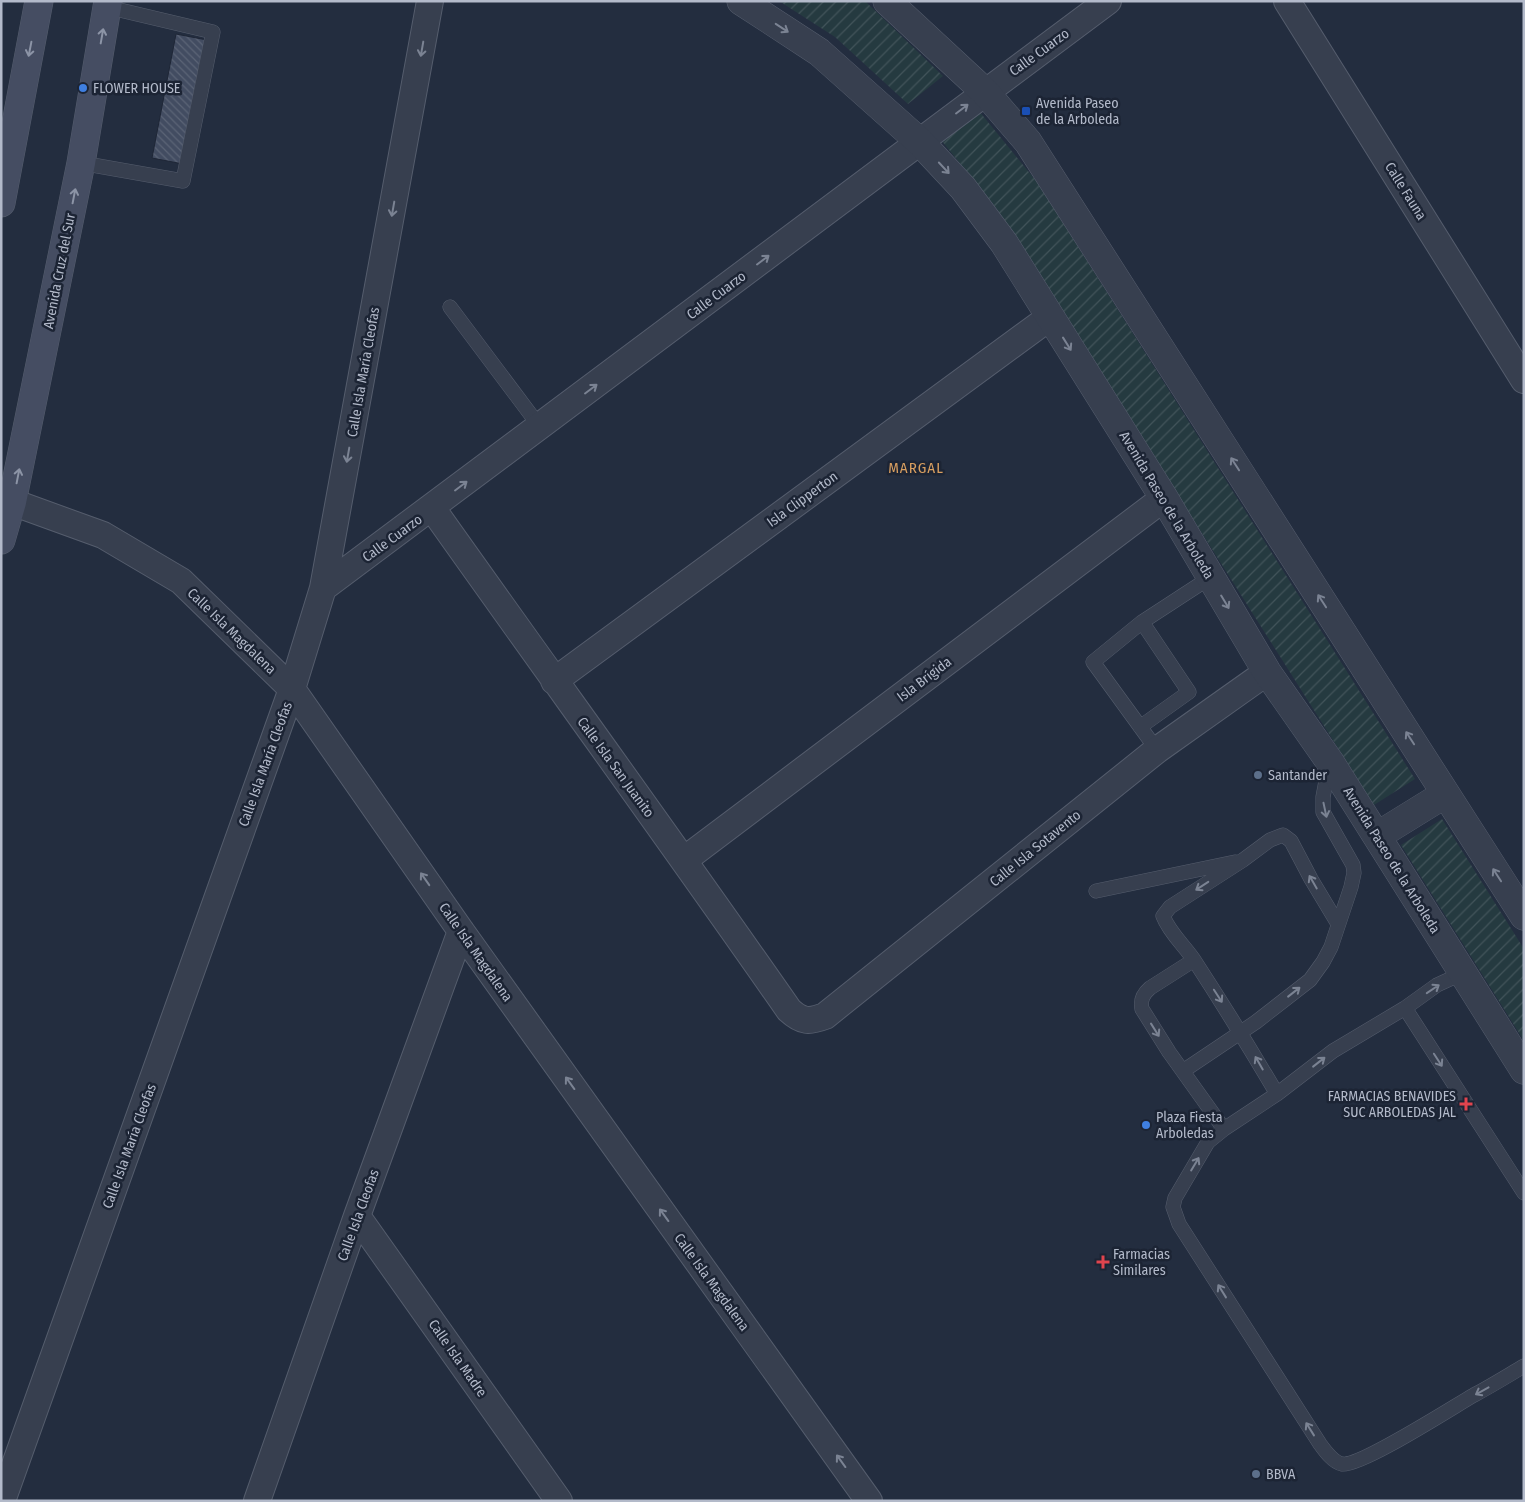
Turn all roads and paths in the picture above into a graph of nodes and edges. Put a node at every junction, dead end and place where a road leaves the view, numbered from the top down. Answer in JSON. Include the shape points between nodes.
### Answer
{"nodes":[{"id":1,"x":39,"y":1,"type":"edge"},
{"id":2,"x":430,"y":1,"type":"edge"},
{"id":3,"x":741,"y":1,"type":"edge"},
{"id":4,"x":887,"y":1,"type":"edge"},
{"id":5,"x":1108,"y":1,"type":"edge"},
{"id":6,"x":1287,"y":1,"type":"edge"},
{"id":7,"x":108,"y":4,"type":"edge"},
{"id":8,"x":985,"y":92,"type":"junction"},
{"id":9,"x":920,"y":142,"type":"junction"},
{"id":10,"x":81,"y":163,"type":"junction"},
{"id":11,"x":1,"y":203,"type":"edge"},
{"id":12,"x":450,"y":307,"type":"dead end"},
{"id":13,"x":1050,"y":317,"type":"junction"},
{"id":14,"x":1524,"y":380,"type":"edge"},
{"id":15,"x":540,"y":428,"type":"junction"},
{"id":16,"x":1164,"y":498,"type":"junction"},
{"id":17,"x":7,"y":500,"type":"edge"},
{"id":18,"x":432,"y":508,"type":"junction"},
{"id":19,"x":1,"y":540,"type":"edge"},
{"id":20,"x":1211,"y":577,"type":"junction"},
{"id":21,"x":323,"y":588,"type":"junction"},
{"id":22,"x":1142,"y":622,"type":"junction"},
{"id":23,"x":1267,"y":672,"type":"junction"},
{"id":24,"x":554,"y":681,"type":"junction"},
{"id":25,"x":292,"y":689,"type":"junction"},
{"id":26,"x":1140,"y":727,"type":"junction"},
{"id":27,"x":1157,"y":750,"type":"junction"},
{"id":28,"x":1330,"y":762,"type":"junction"},
{"id":29,"x":1445,"y":794,"type":"junction"},
{"id":30,"x":1377,"y":836,"type":"junction"},
{"id":31,"x":684,"y":860,"type":"junction"},
{"id":32,"x":1243,"y":860,"type":"junction"},
{"id":33,"x":1096,"y":891,"type":"dead end"},
{"id":34,"x":1524,"y":916,"type":"edge"},
{"id":35,"x":1338,"y":924,"type":"junction"},
{"id":36,"x":461,"y":931,"type":"junction"},
{"id":37,"x":1194,"y":960,"type":"junction"},
{"id":38,"x":1463,"y":973,"type":"junction"},
{"id":39,"x":1405,"y":1008,"type":"junction"},
{"id":40,"x":804,"y":1020,"type":"joint"},
{"id":41,"x":1241,"y":1032,"type":"junction"},
{"id":42,"x":1183,"y":1070,"type":"junction"},
{"id":43,"x":1524,"y":1070,"type":"edge"},
{"id":44,"x":1277,"y":1094,"type":"junction"},
{"id":45,"x":1224,"y":1129,"type":"junction"},
{"id":46,"x":1524,"y":1194,"type":"edge"},
{"id":47,"x":357,"y":1216,"type":"junction"},
{"id":48,"x":1524,"y":1366,"type":"edge"},
{"id":49,"x":267,"y":1494,"type":"edge"},
{"id":50,"x":2,"y":1501,"type":"edge"},
{"id":51,"x":560,"y":1501,"type":"edge"},
{"id":52,"x":869,"y":1501,"type":"edge"}],
"edges":[{"from":1,"to":11,"type":"main road","one_way":true},
{"from":2,"to":21,"type":"street","name":"Calle Isla María Cleofas","one_way":true},
{"from":3,"to":9,"type":"street","name":"Avenida Paseo de la Arboleda","one_way":true,"via":[[819,52]]},
{"from":4,"to":8,"type":"street"},
{"from":5,"to":8,"type":"street","name":"Calle Cuarzo"},
{"from":6,"to":14,"type":"street","name":"Calle Fauna"},
{"from":10,"to":7,"type":"main road","name":"Avenida Cruz del Sur","one_way":true},
{"from":7,"to":10,"type":"lane","via":[[213,32],[183,181]]},
{"from":9,"to":8,"type":"street","name":"Calle Cuarzo","one_way":true},
{"from":29,"to":8,"type":"street","one_way":true,"via":[[1033,150]]},
{"from":9,"to":13,"type":"street","name":"Avenida Paseo de la Arboleda","one_way":true,"via":[[969,196],[1004,243]]},
{"from":15,"to":9,"type":"street","name":"Calle Cuarzo","one_way":true},
{"from":17,"to":10,"type":"main road","name":"Avenida Cruz del Sur","one_way":true},
{"from":12,"to":15,"type":"lane"},
{"from":13,"to":16,"type":"street","name":"Avenida Paseo de la Arboleda","one_way":true},
{"from":13,"to":24,"type":"street","name":"Isla Clipperton"},
{"from":18,"to":15,"type":"street","name":"Calle Cuarzo","one_way":true},
{"from":16,"to":20,"type":"street","name":"Avenida Paseo de la Arboleda"},
{"from":16,"to":31,"type":"street","name":"Isla Brígida"},
{"from":17,"to":19,"type":"main road","name":"Avenida Cruz del Sur"},
{"from":17,"to":25,"type":"street","name":"Calle Isla Magdalena","via":[[103,535],[181,581]]},
{"from":18,"to":21,"type":"street","name":"Calle Cuarzo"},
{"from":18,"to":24,"type":"street","name":"Calle Isla San Juanito"},
{"from":20,"to":22,"type":"lane"},
{"from":20,"to":23,"type":"street","name":"Avenida Paseo de la Arboleda","one_way":true},
{"from":21,"to":25,"type":"street","name":"Calle Isla María Cleofas"},
{"from":22,"to":26,"type":"lane","via":[[1093,662]]},
{"from":22,"to":26,"type":"lane","via":[[1189,692]]},
{"from":23,"to":27,"type":"street","name":"Calle Isla Sotavento"},
{"from":23,"to":28,"type":"street","name":"Avenida Paseo de la Arboleda"},
{"from":24,"to":31,"type":"street","name":"Calle Isla San Juanito"},
{"from":36,"to":25,"type":"street","name":"Calle Isla Magdalena","one_way":true},
{"from":25,"to":50,"type":"street","name":"Calle Isla María Cleofas"},
{"from":26,"to":27,"type":"lane"},
{"from":27,"to":40,"type":"street","name":"Calle Isla Sotavento","via":[[825,1016],[813,1021]]},
{"from":28,"to":30,"type":"street","name":"Avenida Paseo de la Arboleda"},
{"from":28,"to":35,"type":"lane","one_way":true,"via":[[1323,797],[1324,812],[1353,865],[1354,873]]},
{"from":29,"to":30,"type":"street"},
{"from":34,"to":29,"type":"street","one_way":true},
{"from":30,"to":38,"type":"street","name":"Avenida Paseo de la Arboleda"},
{"from":31,"to":40,"type":"street","name":"Calle Isla San Juanito","via":[[789,1010]]},
{"from":32,"to":33,"type":"lane"},
{"from":35,"to":32,"type":"lane","one_way":true,"via":[[1287,837],[1276,837]]},
{"from":32,"to":37,"type":"lane","one_way":true,"via":[[1170,907],[1163,916]]},
{"from":41,"to":35,"type":"lane","one_way":true,"via":[[1310,980],[1331,947]]},
{"from":36,"to":47,"type":"street","name":"Calle Isla Cleofas"},
{"from":52,"to":36,"type":"street","name":"Calle Isla Magdalena","one_way":true},
{"from":37,"to":41,"type":"lane","one_way":true},
{"from":37,"to":42,"type":"lane","one_way":true,"via":[[1150,988],[1144,993],[1141,1004]]},
{"from":39,"to":38,"type":"lane","one_way":true,"via":[[1437,985]]},
{"from":38,"to":43,"type":"street","name":"Avenida Paseo de la Arboleda"},
{"from":44,"to":39,"type":"lane","one_way":true,"via":[[1333,1051]]},
{"from":39,"to":46,"type":"lane","one_way":true},
{"from":41,"to":42,"type":"lane"},
{"from":44,"to":41,"type":"lane","one_way":true},
{"from":42,"to":45,"type":"lane"},
{"from":44,"to":45,"type":"lane"},
{"from":48,"to":45,"type":"lane","one_way":true,"via":[[1362,1459],[1342,1464],[1329,1456],[1175,1216],[1173,1207],[1179,1190],[1208,1142]]},
{"from":47,"to":49,"type":"street","name":"Calle Isla Cleofas"},
{"from":47,"to":51,"type":"street","name":"Calle Isla Madre"}]}
